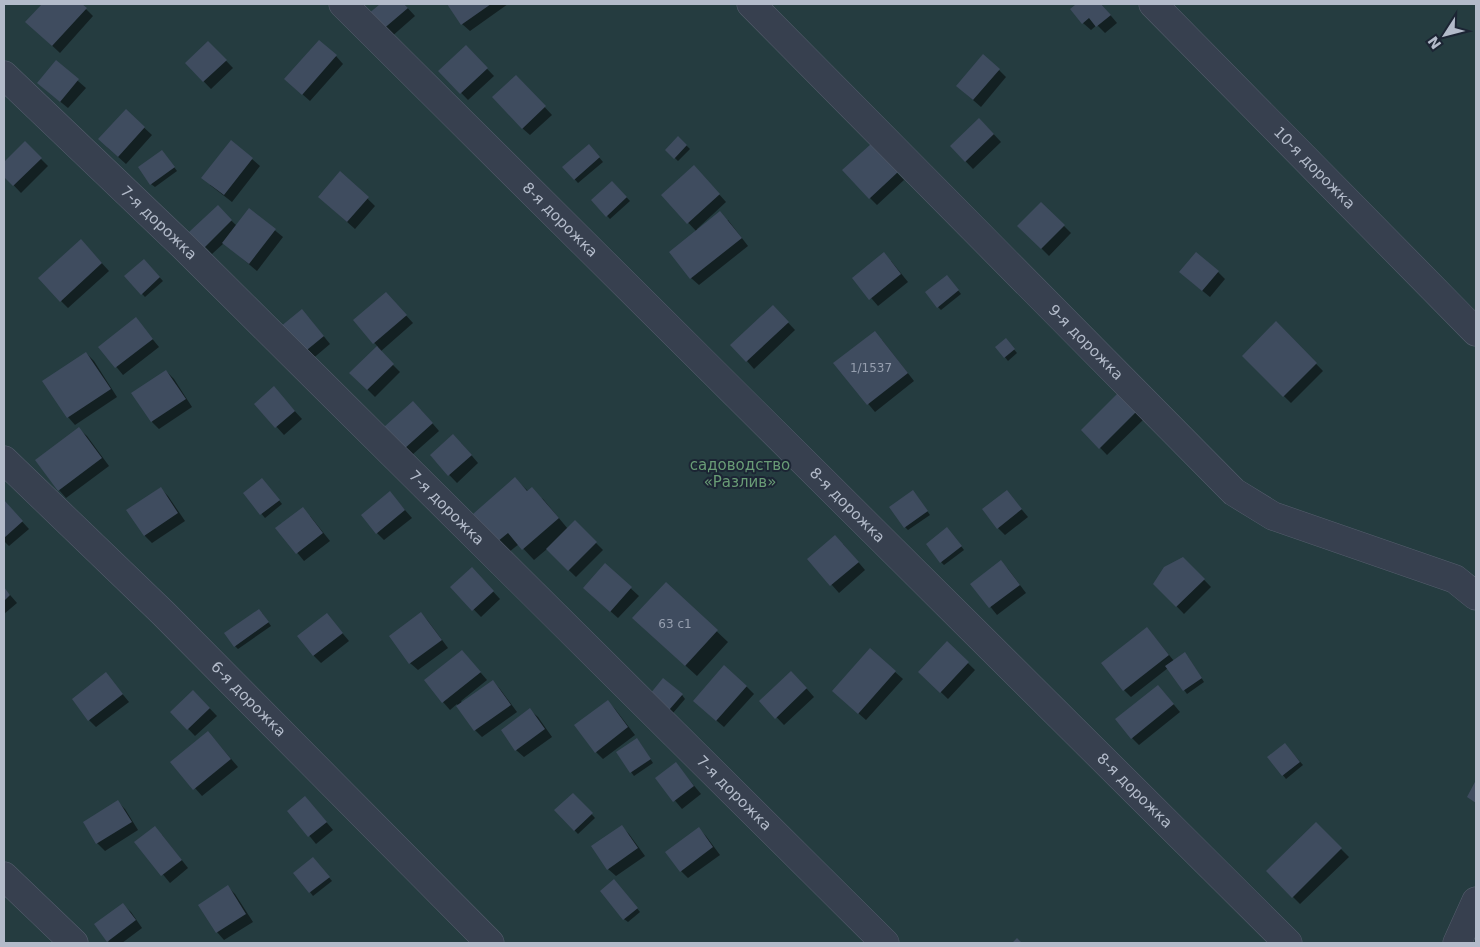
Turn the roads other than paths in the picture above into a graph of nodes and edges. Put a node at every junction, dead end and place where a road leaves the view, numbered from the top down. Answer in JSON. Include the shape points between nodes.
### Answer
{"nodes":[{"id":1,"x":343,"y":4,"type":"edge"},
{"id":2,"x":751,"y":4,"type":"edge"},
{"id":3,"x":1153,"y":4,"type":"edge"},
{"id":4,"x":4,"y":75,"type":"edge"},
{"id":5,"x":1476,"y":332,"type":"edge"},
{"id":6,"x":4,"y":460,"type":"edge"},
{"id":7,"x":1476,"y":596,"type":"edge"},
{"id":8,"x":4,"y":876,"type":"edge"},
{"id":9,"x":1476,"y":901,"type":"edge"},
{"id":10,"x":74,"y":943,"type":"edge"},
{"id":11,"x":490,"y":943,"type":"edge"},
{"id":12,"x":885,"y":943,"type":"edge"},
{"id":13,"x":1288,"y":943,"type":"edge"},
{"id":14,"x":1457,"y":943,"type":"edge"}],
"edges":[{"from":1,"to":13,"type":"street","name":"8-я дорожка"},
{"from":2,"to":7,"type":"street","name":"9-я дорожка","via":[[1234,492],[1273,516],[1455,579]]},
{"from":3,"to":5,"type":"street","name":"10-я дорожка"},
{"from":4,"to":12,"type":"street","name":"7-я дорожка","via":[[184,246]]},
{"from":6,"to":11,"type":"street","name":"6-я дорожка","via":[[163,613]]},
{"from":8,"to":10,"type":"street"},
{"from":9,"to":14,"type":"street"}]}
